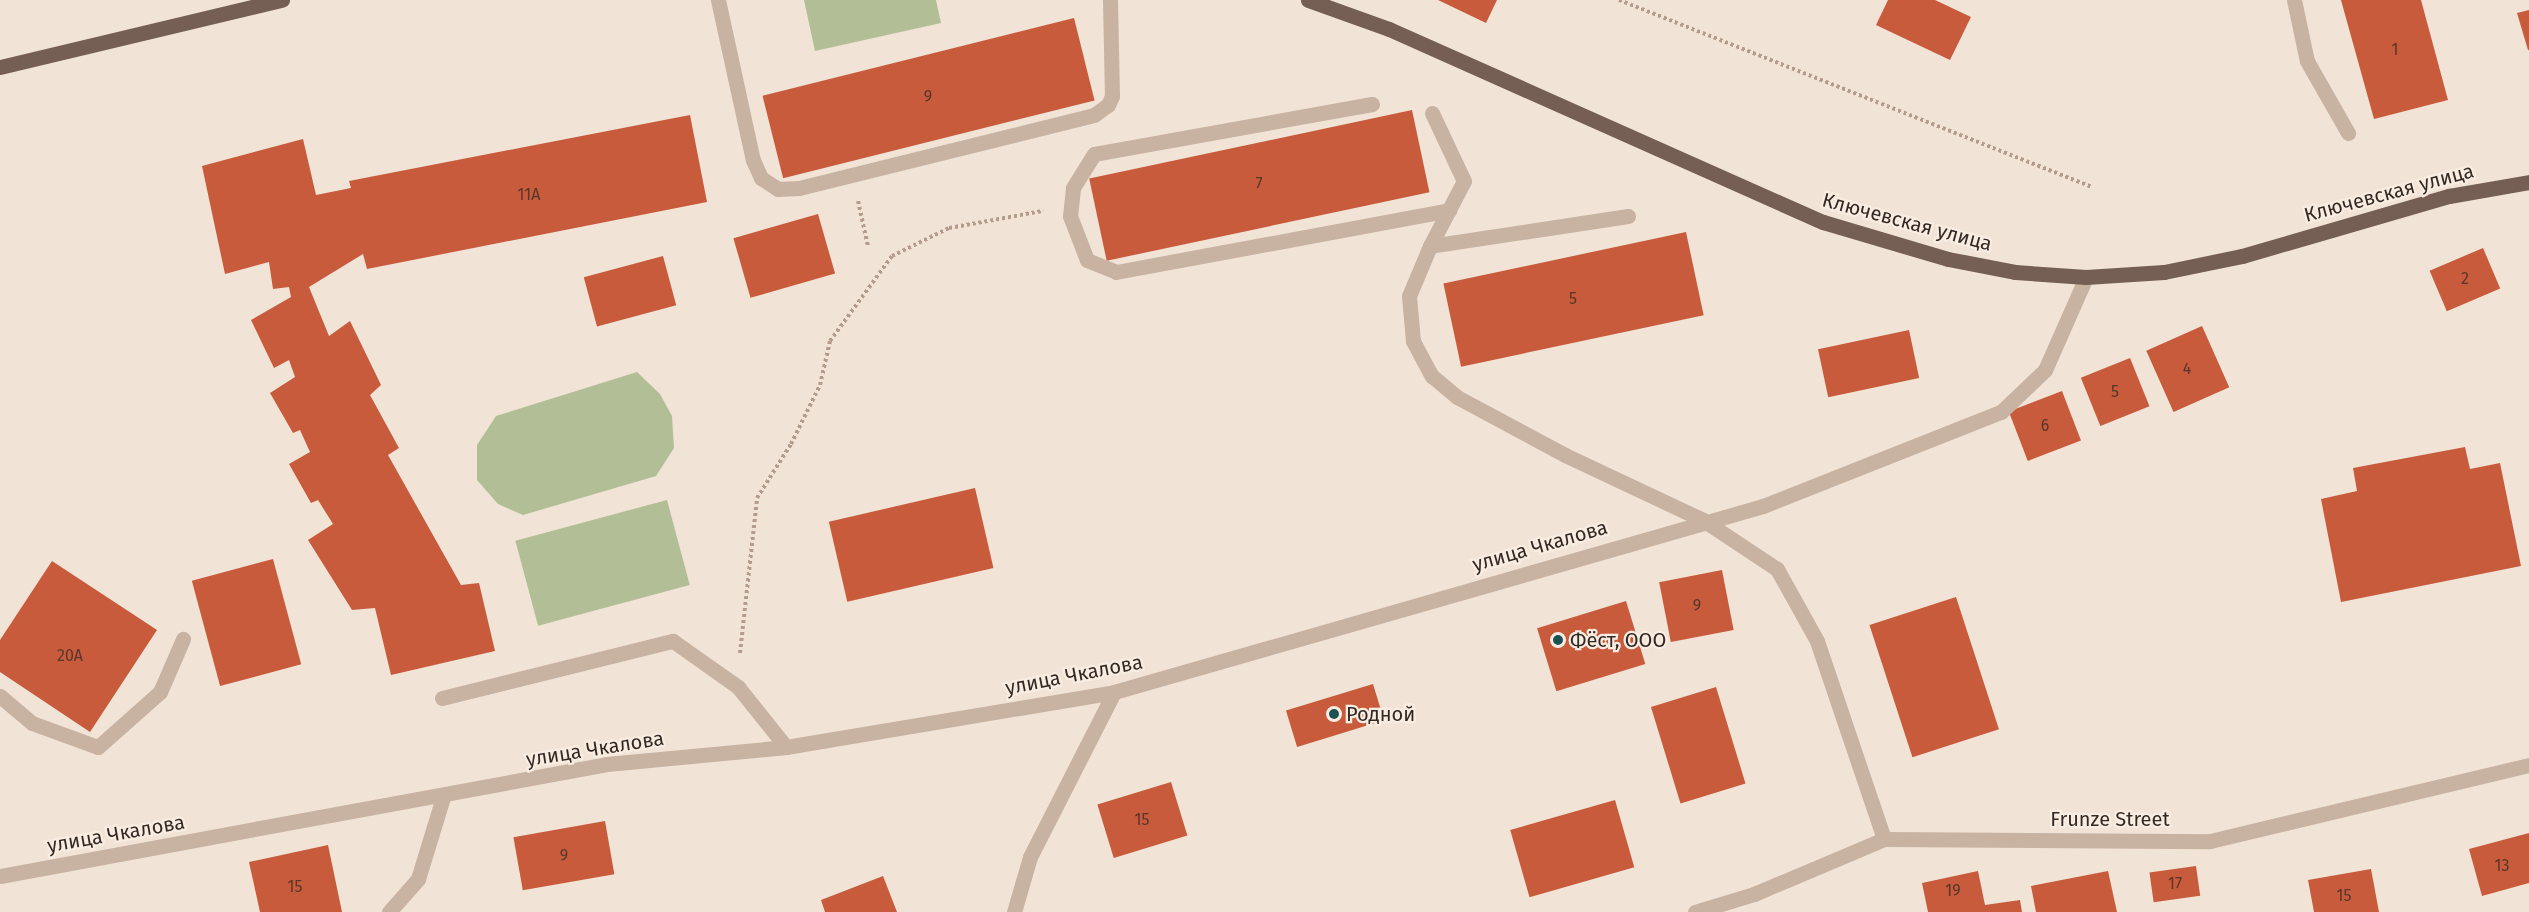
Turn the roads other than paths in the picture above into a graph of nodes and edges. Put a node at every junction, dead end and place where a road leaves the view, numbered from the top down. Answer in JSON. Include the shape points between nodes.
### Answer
{"nodes":[{"id":1,"x":282,"y":0,"type":"edge"},
{"id":2,"x":718,"y":0,"type":"edge"},
{"id":3,"x":1110,"y":0,"type":"edge"},
{"id":4,"x":1308,"y":0,"type":"edge"},
{"id":5,"x":2294,"y":0,"type":"edge"},
{"id":6,"x":0,"y":67,"type":"edge"},
{"id":7,"x":1372,"y":104,"type":"dead end"},
{"id":8,"x":1432,"y":112,"type":"dead end"},
{"id":9,"x":2348,"y":133,"type":"dead end"},
{"id":10,"x":2529,"y":182,"type":"edge"},
{"id":11,"x":1449,"y":210,"type":"junction"},
{"id":12,"x":1628,"y":216,"type":"dead end"},
{"id":13,"x":1430,"y":246,"type":"junction"},
{"id":14,"x":2086,"y":277,"type":"junction"},
{"id":15,"x":1703,"y":520,"type":"junction"},
{"id":16,"x":183,"y":639,"type":"dead end"},
{"id":17,"x":1114,"y":692,"type":"junction"},
{"id":18,"x":0,"y":696,"type":"edge"},
{"id":19,"x":442,"y":698,"type":"dead end"},
{"id":20,"x":786,"y":747,"type":"junction"},
{"id":21,"x":2529,"y":765,"type":"edge"},
{"id":22,"x":443,"y":797,"type":"junction"},
{"id":23,"x":1884,"y":839,"type":"junction"},
{"id":24,"x":0,"y":876,"type":"edge"},
{"id":25,"x":389,"y":912,"type":"edge"},
{"id":26,"x":1014,"y":912,"type":"edge"},
{"id":27,"x":1695,"y":912,"type":"edge"}],
"edges":[{"from":1,"to":6,"type":"main road"},
{"from":2,"to":3,"type":"street","via":[[753,160],[761,178],[778,189],[1101,110],[1112,96]]},
{"from":4,"to":14,"type":"main road","name":"Ключевская улица","via":[[1400,34],[1823,222],[1948,259],[2015,272]]},
{"from":5,"to":9,"type":"street","via":[[2307,62]]},
{"from":7,"to":11,"type":"street","via":[[1094,154],[1073,188],[1070,216],[1087,260],[1116,272]]},
{"from":8,"to":11,"type":"street","via":[[1464,181]]},
{"from":10,"to":14,"type":"main road","name":"Ключевская улица","via":[[2404,207],[2204,265]]},
{"from":11,"to":13,"type":"street"},
{"from":12,"to":13,"type":"street"},
{"from":13,"to":15,"type":"street","via":[[1408,296],[1413,341],[1432,376],[1457,397],[1565,455]]},
{"from":14,"to":15,"type":"street","name":"улица Чкалова","via":[[2045,370],[2001,412],[1762,506]]},
{"from":15,"to":17,"type":"street","name":"улица Чкалова"},
{"from":15,"to":23,"type":"street","via":[[1777,569],[1817,641]]},
{"from":16,"to":18,"type":"street","via":[[160,692],[98,747],[32,723]]},
{"from":17,"to":20,"type":"street","name":"улица Чкалова"},
{"from":17,"to":26,"type":"street","via":[[1030,857]]},
{"from":19,"to":20,"type":"street","via":[[673,641],[738,687]]},
{"from":20,"to":22,"type":"street","name":"улица Чкалова","via":[[607,764]]},
{"from":21,"to":23,"type":"street","name":"Frunze Street","via":[[2210,841]]},
{"from":22,"to":24,"type":"street","name":"улица Чкалова"},
{"from":22,"to":25,"type":"street","via":[[418,879]]},
{"from":23,"to":27,"type":"street","name":"Frunze Street","via":[[1754,894]]}]}
